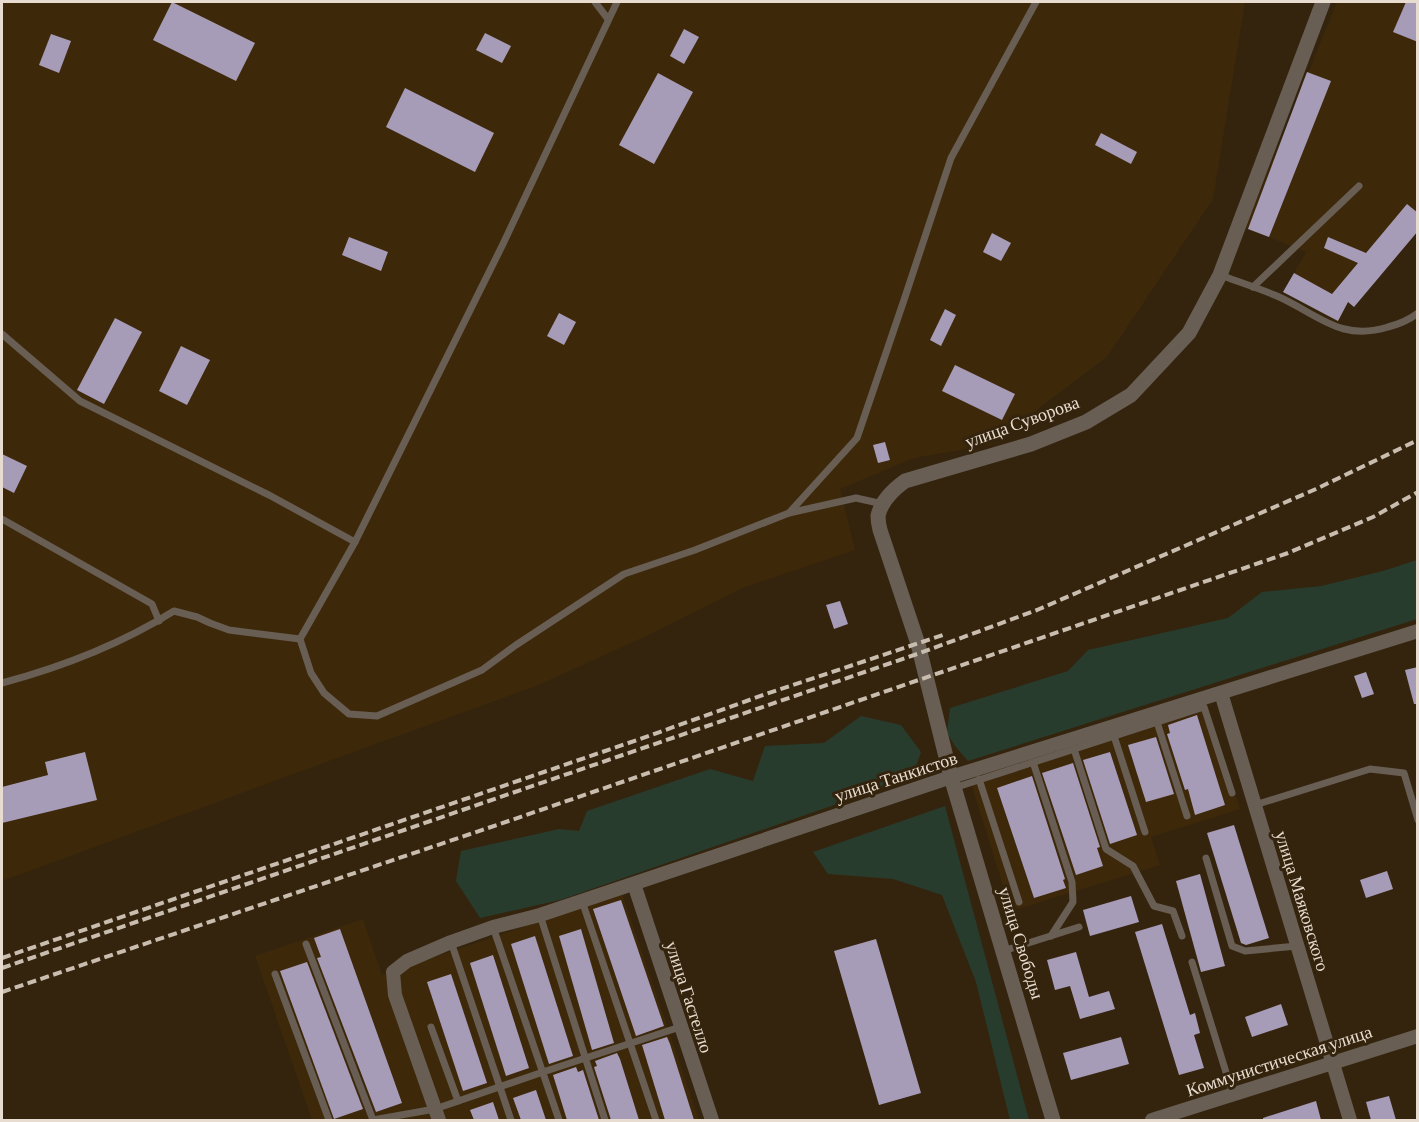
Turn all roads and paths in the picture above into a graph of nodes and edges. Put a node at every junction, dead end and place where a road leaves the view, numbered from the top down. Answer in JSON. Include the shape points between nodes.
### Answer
{"nodes":[{"id":1,"x":595,"y":2,"type":"edge"},
{"id":2,"x":617,"y":2,"type":"edge"},
{"id":3,"x":1036,"y":2,"type":"edge"},
{"id":4,"x":1323,"y":2,"type":"edge"},
{"id":5,"x":608,"y":19,"type":"junction"},
{"id":6,"x":1359,"y":186,"type":"dead end"},
{"id":7,"x":1220,"y":275,"type":"junction"},
{"id":8,"x":1253,"y":288,"type":"junction"},
{"id":9,"x":1418,"y":313,"type":"edge"},
{"id":10,"x":2,"y":334,"type":"edge"},
{"id":11,"x":883,"y":504,"type":"junction"},
{"id":12,"x":789,"y":513,"type":"junction"},
{"id":13,"x":2,"y":519,"type":"edge"},
{"id":14,"x":355,"y":542,"type":"junction"},
{"id":15,"x":159,"y":621,"type":"junction"},
{"id":16,"x":1418,"y":631,"type":"edge"},
{"id":17,"x":300,"y":639,"type":"junction"},
{"id":18,"x":2,"y":683,"type":"edge"},
{"id":19,"x":1221,"y":693,"type":"junction"},
{"id":20,"x":1157,"y":722,"type":"junction"},
{"id":21,"x":1114,"y":736,"type":"junction"},
{"id":22,"x":1074,"y":749,"type":"junction"},
{"id":23,"x":1033,"y":762,"type":"junction"},
{"id":24,"x":979,"y":779,"type":"junction"},
{"id":25,"x":952,"y":783,"type":"junction"},
{"id":26,"x":1232,"y":793,"type":"dead end"},
{"id":27,"x":1255,"y":805,"type":"junction"},
{"id":28,"x":1187,"y":816,"type":"dead end"},
{"id":29,"x":1418,"y":820,"type":"edge"},
{"id":30,"x":1145,"y":832,"type":"dead end"},
{"id":31,"x":1206,"y":858,"type":"dead end"},
{"id":32,"x":634,"y":884,"type":"junction"},
{"id":33,"x":582,"y":901,"type":"junction"},
{"id":34,"x":1019,"y":902,"type":"dead end"},
{"id":35,"x":540,"y":915,"type":"junction"},
{"id":36,"x":493,"y":927,"type":"junction"},
{"id":37,"x":1079,"y":927,"type":"dead end"},
{"id":38,"x":1051,"y":936,"type":"junction"},
{"id":39,"x":1182,"y":936,"type":"dead end"},
{"id":40,"x":451,"y":942,"type":"junction"},
{"id":41,"x":306,"y":944,"type":"dead end"},
{"id":42,"x":1297,"y":946,"type":"junction"},
{"id":43,"x":1003,"y":951,"type":"junction"},
{"id":44,"x":1192,"y":962,"type":"dead end"},
{"id":45,"x":275,"y":974,"type":"dead end"},
{"id":46,"x":432,"y":1027,"type":"dead end"},
{"id":47,"x":680,"y":1027,"type":"junction"},
{"id":48,"x":1418,"y":1036,"type":"edge"},
{"id":49,"x":631,"y":1043,"type":"junction"},
{"id":50,"x":586,"y":1057,"type":"junction"},
{"id":51,"x":1332,"y":1063,"type":"junction"},
{"id":52,"x":543,"y":1072,"type":"junction"},
{"id":53,"x":499,"y":1087,"type":"junction"},
{"id":54,"x":1233,"y":1095,"type":"junction"},
{"id":55,"x":458,"y":1101,"type":"junction"},
{"id":56,"x":437,"y":1115,"type":"edge"},
{"id":57,"x":1183,"y":1116,"type":"edge"},
{"id":58,"x":329,"y":1120,"type":"edge"},
{"id":59,"x":373,"y":1120,"type":"edge"},
{"id":60,"x":511,"y":1120,"type":"edge"},
{"id":61,"x":559,"y":1120,"type":"edge"},
{"id":62,"x":605,"y":1120,"type":"edge"},
{"id":63,"x":656,"y":1120,"type":"edge"},
{"id":64,"x":712,"y":1120,"type":"edge"},
{"id":65,"x":1053,"y":1120,"type":"edge"},
{"id":66,"x":1152,"y":1120,"type":"edge"},
{"id":67,"x":1350,"y":1120,"type":"edge"}],
"edges":[{"from":1,"to":5,"type":"lane"},
{"from":2,"to":5,"type":"lane"},
{"from":3,"to":12,"type":"lane","via":[[951,158],[857,438]]},
{"from":4,"to":7,"type":"street","name":"улица Суворова"},
{"from":5,"to":14,"type":"lane"},
{"from":6,"to":8,"type":"lane"},
{"from":7,"to":8,"type":"lane"},
{"from":7,"to":11,"type":"street","name":"улица Суворова","via":[[1188,333],[1131,395],[1086,422],[1031,444],[905,481]]},
{"from":8,"to":9,"type":"lane","via":[[1277,296],[1335,327],[1356,332],[1376,331]]},
{"from":10,"to":14,"type":"lane","via":[[80,401]]},
{"from":11,"to":12,"type":"lane","via":[[856,498]]},
{"from":11,"to":25,"type":"street","via":[[878,516],[880,530],[918,644]]},
{"from":12,"to":17,"type":"lane","via":[[624,574],[482,670],[377,717],[349,714],[324,693],[311,673]]},
{"from":13,"to":15,"type":"lane","via":[[152,604]]},
{"from":14,"to":17,"type":"lane"},
{"from":15,"to":17,"type":"lane","via":[[174,611],[229,630]]},
{"from":15,"to":18,"type":"lane","via":[[38,674]]},
{"from":16,"to":19,"type":"street","name":"улица Танкистов"},
{"from":19,"to":25,"type":"street","name":"улица Танкистов"},
{"from":19,"to":27,"type":"street","name":"улица Маяковского"},
{"from":20,"to":21,"type":"lane"},
{"from":20,"to":26,"type":"lane","via":[[1204,706]]},
{"from":20,"to":28,"type":"lane"},
{"from":21,"to":22,"type":"lane"},
{"from":21,"to":30,"type":"lane"},
{"from":22,"to":23,"type":"lane"},
{"from":22,"to":39,"type":"lane","via":[[1106,849],[1133,866],[1154,906],[1173,910]]},
{"from":23,"to":24,"type":"lane"},
{"from":23,"to":38,"type":"lane","via":[[1072,882],[1073,902]]},
{"from":24,"to":25,"type":"lane"},
{"from":24,"to":34,"type":"lane"},
{"from":25,"to":32,"type":"street","name":"улица Танкистов"},
{"from":25,"to":43,"type":"street","name":"улица Свободы"},
{"from":27,"to":29,"type":"lane","via":[[1370,769],[1404,773]]},
{"from":27,"to":42,"type":"street","name":"улица Маяковского"},
{"from":31,"to":42,"type":"lane","via":[[1232,946],[1245,951]]},
{"from":32,"to":33,"type":"street","name":"улица Танкистов"},
{"from":32,"to":47,"type":"street","name":"улица Гастелло"},
{"from":33,"to":35,"type":"street","name":"улица Танкистов"},
{"from":33,"to":49,"type":"lane"},
{"from":35,"to":36,"type":"street","name":"улица Танкистов"},
{"from":35,"to":50,"type":"lane"},
{"from":36,"to":40,"type":"street","name":"улица Танкистов"},
{"from":36,"to":52,"type":"lane"},
{"from":37,"to":38,"type":"lane"},
{"from":38,"to":43,"type":"lane"},
{"from":40,"to":53,"type":"lane"},
{"from":40,"to":56,"type":"street","name":"улица Танкистов","via":[[407,961],[393,972],[395,995]]},
{"from":41,"to":59,"type":"lane"},
{"from":42,"to":51,"type":"street","name":"улица Маяковского"},
{"from":43,"to":65,"type":"street","name":"улица Свободы"},
{"from":44,"to":54,"type":"lane"},
{"from":45,"to":58,"type":"lane"},
{"from":46,"to":55,"type":"lane"},
{"from":47,"to":49,"type":"lane"},
{"from":47,"to":64,"type":"street","name":"улица Гастелло"},
{"from":48,"to":51,"type":"street","name":"Коммунистическая улица"},
{"from":49,"to":50,"type":"lane"},
{"from":49,"to":63,"type":"lane"},
{"from":50,"to":52,"type":"lane"},
{"from":50,"to":62,"type":"lane"},
{"from":51,"to":54,"type":"street","name":"Коммунистическая улица"},
{"from":51,"to":67,"type":"street","name":"улица Маяковского"},
{"from":52,"to":53,"type":"lane"},
{"from":52,"to":61,"type":"lane"},
{"from":53,"to":55,"type":"lane"},
{"from":53,"to":60,"type":"lane"},
{"from":54,"to":57,"type":"street","name":"Коммунистическая улица"},
{"from":55,"to":56,"type":"lane"},
{"from":56,"to":59,"type":"lane"},
{"from":57,"to":66,"type":"street","name":"Коммунистическая улица"}]}
